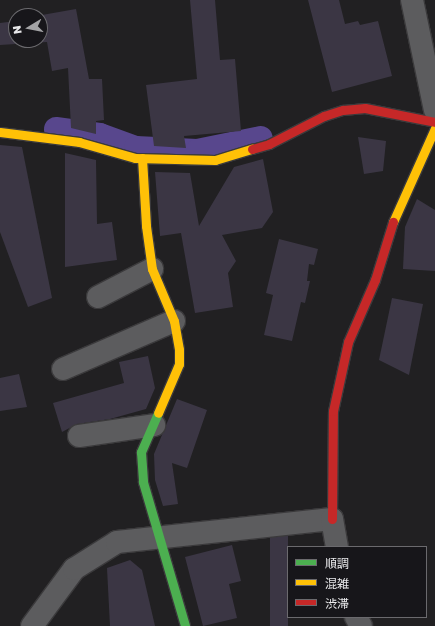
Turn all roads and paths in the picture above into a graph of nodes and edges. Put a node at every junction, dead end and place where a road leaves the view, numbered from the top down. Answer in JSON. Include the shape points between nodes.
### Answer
{"nodes":[{"id":1,"x":412,"y":0,"type":"edge"},
{"id":2,"x":435,"y":110,"type":"edge"},
{"id":3,"x":435,"y":122,"type":"edge"},
{"id":4,"x":435,"y":128,"type":"edge"},
{"id":5,"x":0,"y":132,"type":"edge"},
{"id":6,"x":142,"y":158,"type":"junction"},
{"id":7,"x":152,"y":269,"type":"junction"},
{"id":8,"x":98,"y":297,"type":"dead end"},
{"id":9,"x":174,"y":321,"type":"junction"},
{"id":10,"x":63,"y":369,"type":"dead end"},
{"id":11,"x":154,"y":425,"type":"junction"},
{"id":12,"x":79,"y":436,"type":"dead end"},
{"id":13,"x":332,"y":519,"type":"junction"},
{"id":14,"x":159,"y":538,"type":"junction"},
{"id":15,"x":337,"y":546,"type":"edge"},
{"id":16,"x":32,"y":626,"type":"edge"},
{"id":17,"x":185,"y":626,"type":"edge"}],
"edges":[{"from":1,"to":2,"type":"street"},
{"from":3,"to":6,"type":"street","via":[[365,108],[343,110],[324,116],[269,144],[215,160]]},
{"from":4,"to":13,"type":"street","via":[[387,237],[375,280],[348,342],[333,411]]},
{"from":5,"to":6,"type":"street","via":[[79,142]]},
{"from":6,"to":7,"type":"street","via":[[146,226]]},
{"from":7,"to":8,"type":"street"},
{"from":7,"to":9,"type":"street"},
{"from":9,"to":10,"type":"street"},
{"from":9,"to":11,"type":"street","via":[[179,364]]},
{"from":11,"to":12,"type":"street"},
{"from":11,"to":14,"type":"street","via":[[141,452],[143,482]]},
{"from":13,"to":14,"type":"street"},
{"from":13,"to":15,"type":"street"},
{"from":14,"to":16,"type":"street","via":[[117,542],[74,569]]},
{"from":14,"to":17,"type":"street"}]}
